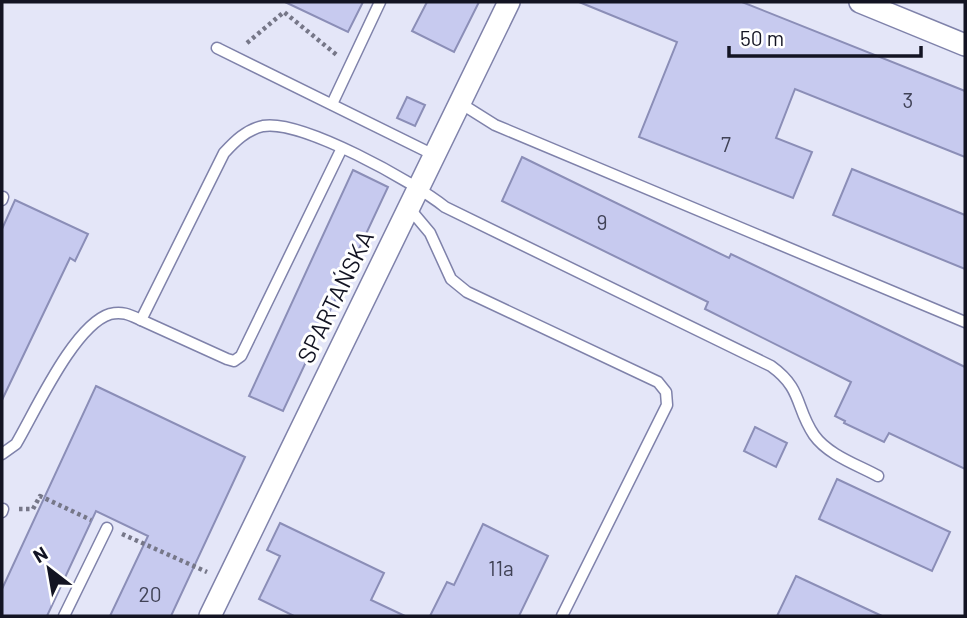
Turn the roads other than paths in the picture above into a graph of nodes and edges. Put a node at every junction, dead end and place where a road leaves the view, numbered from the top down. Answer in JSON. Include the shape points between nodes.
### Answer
{"nodes":[{"id":1,"x":380,"y":2,"type":"edge"},
{"id":2,"x":509,"y":2,"type":"edge"},
{"id":3,"x":860,"y":2,"type":"edge"},
{"id":4,"x":965,"y":45,"type":"edge"},
{"id":5,"x":216,"y":48,"type":"dead end"},
{"id":6,"x":460,"y":103,"type":"junction"},
{"id":7,"x":332,"y":104,"type":"junction"},
{"id":8,"x":341,"y":150,"type":"junction"},
{"id":9,"x":434,"y":155,"type":"junction"},
{"id":10,"x":419,"y":186,"type":"junction"},
{"id":11,"x":409,"y":208,"type":"junction"},
{"id":12,"x":141,"y":320,"type":"junction"},
{"id":13,"x":965,"y":321,"type":"edge"},
{"id":14,"x":2,"y":454,"type":"edge"},
{"id":15,"x":878,"y":476,"type":"dead end"},
{"id":16,"x":107,"y":528,"type":"dead end"},
{"id":17,"x":64,"y":616,"type":"edge"},
{"id":18,"x":210,"y":616,"type":"edge"},
{"id":19,"x":562,"y":616,"type":"edge"}],
"edges":[{"from":1,"to":7,"type":"lane"},
{"from":2,"to":6,"type":"street","name":"SPARTAŃSKA"},
{"from":3,"to":4,"type":"street"},
{"from":5,"to":7,"type":"lane"},
{"from":6,"to":9,"type":"street","name":"SPARTAŃSKA"},
{"from":6,"to":13,"type":"lane","via":[[495,125]]},
{"from":7,"to":9,"type":"lane"},
{"from":8,"to":10,"type":"lane"},
{"from":8,"to":12,"type":"lane","via":[[285,125],[263,126],[239,137],[206,184]]},
{"from":8,"to":12,"type":"lane","via":[[241,356],[227,359]]},
{"from":9,"to":10,"type":"street","name":"SPARTAŃSKA"},
{"from":10,"to":11,"type":"street","name":"SPARTAŃSKA"},
{"from":10,"to":15,"type":"lane","via":[[445,207],[771,366],[798,393],[814,435],[829,449]]},
{"from":11,"to":18,"type":"street","name":"SPARTAŃSKA"},
{"from":11,"to":19,"type":"lane","via":[[430,233],[452,279],[467,292],[658,382],[666,392],[667,405]]},
{"from":12,"to":14,"type":"lane","via":[[126,313],[93,324],[72,348],[16,444]]},
{"from":16,"to":17,"type":"lane"}]}
